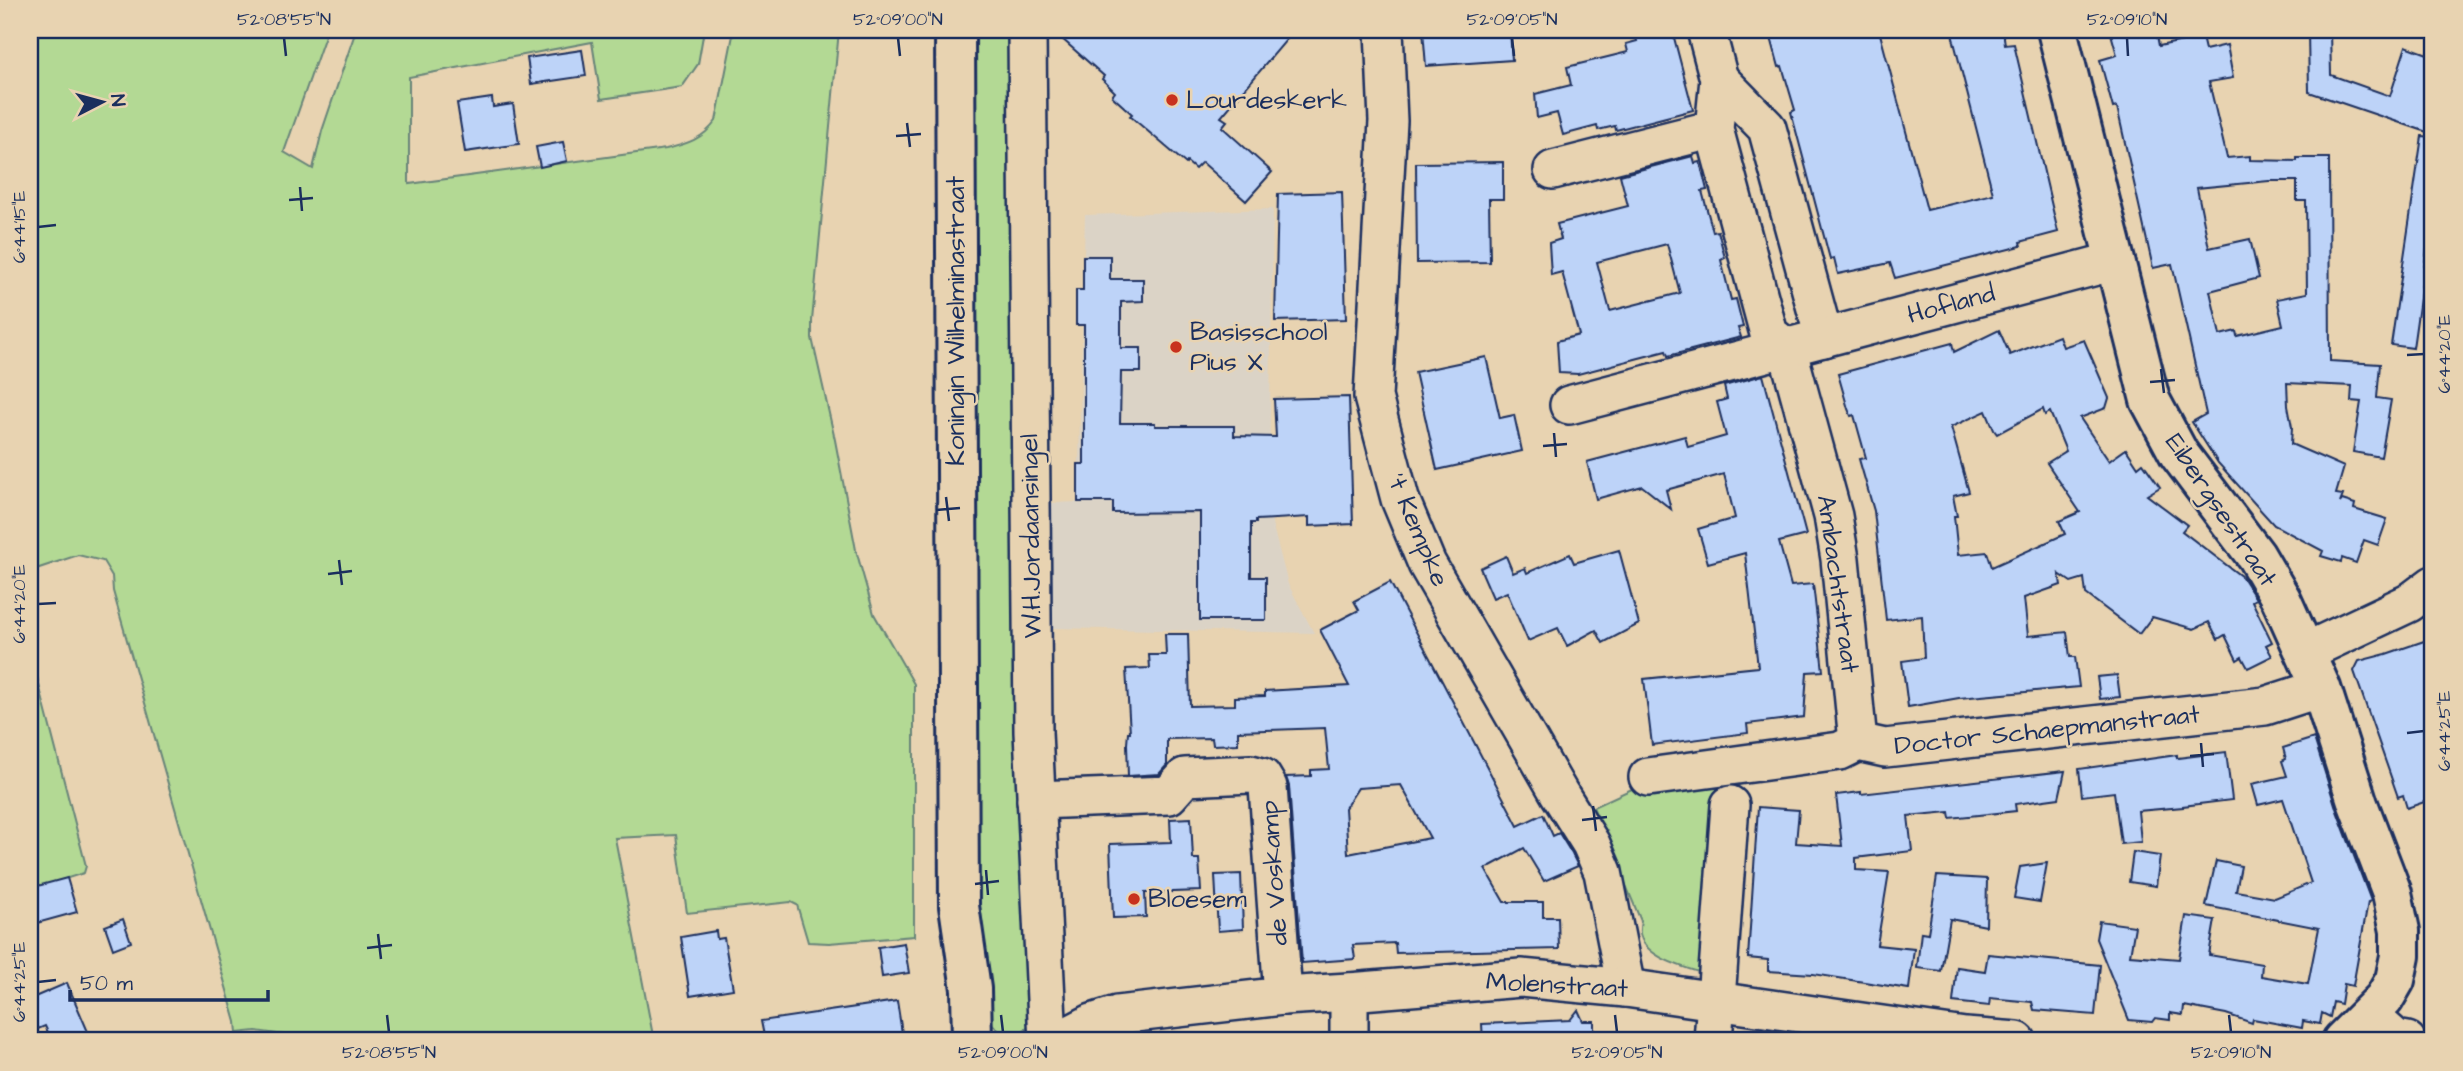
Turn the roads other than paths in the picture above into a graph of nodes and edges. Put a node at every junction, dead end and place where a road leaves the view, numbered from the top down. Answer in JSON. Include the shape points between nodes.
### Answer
{"nodes":[{"id":1,"x":955,"y":30,"type":"edge"},
{"id":2,"x":1027,"y":30,"type":"edge"},
{"id":3,"x":1384,"y":30,"type":"edge"},
{"id":4,"x":1706,"y":30,"type":"edge"},
{"id":5,"x":2057,"y":30,"type":"edge"},
{"id":6,"x":1719,"y":79,"type":"junction"},
{"id":7,"x":1714,"y":129,"type":"junction"},
{"id":8,"x":1553,"y":170,"type":"dead end"},
{"id":9,"x":2115,"y":261,"type":"junction"},
{"id":10,"x":1824,"y":338,"type":"junction"},
{"id":11,"x":1787,"y":348,"type":"junction"},
{"id":12,"x":1569,"y":405,"type":"dead end"},
{"id":13,"x":2433,"y":585,"type":"edge"},
{"id":14,"x":2305,"y":652,"type":"junction"},
{"id":15,"x":2321,"y":688,"type":"junction"},
{"id":16,"x":1858,"y":741,"type":"junction"},
{"id":17,"x":1648,"y":777,"type":"dead end"},
{"id":18,"x":1036,"y":800,"type":"junction"},
{"id":19,"x":1730,"y":805,"type":"dead end"},
{"id":20,"x":959,"y":906,"type":"junction"},
{"id":21,"x":1626,"y":988,"type":"junction"},
{"id":22,"x":1349,"y":992,"type":"junction"},
{"id":23,"x":1283,"y":996,"type":"junction"},
{"id":24,"x":1717,"y":1001,"type":"junction"},
{"id":25,"x":2355,"y":1028,"type":"edge"},
{"id":26,"x":947,"y":1041,"type":"edge"},
{"id":27,"x":972,"y":1041,"type":"edge"},
{"id":28,"x":1048,"y":1041,"type":"edge"},
{"id":29,"x":1058,"y":1041,"type":"edge"},
{"id":30,"x":1349,"y":1041,"type":"edge"},
{"id":31,"x":1713,"y":1041,"type":"edge"},
{"id":32,"x":2017,"y":1041,"type":"edge"},
{"id":33,"x":2407,"y":1041,"type":"edge"}],
"edges":[{"from":1,"to":20,"type":"main road","name":"Koningin Wilhelminastraat"},
{"from":2,"to":18,"type":"street","name":"W.H.Jordaansingel"},
{"from":3,"to":21,"type":"street","name":"'t Kempke","via":[[1388,121],[1373,397],[1400,499],[1427,564],[1603,872]]},
{"from":4,"to":6,"type":"street","name":"Ambachtstraat"},
{"from":5,"to":9,"type":"main road","name":"Eibergsestraat"},
{"from":6,"to":7,"type":"street","name":"Ambachtstraat"},
{"from":6,"to":10,"type":"street","name":"Ambachtstraat","via":[[1767,128]]},
{"from":7,"to":8,"type":"street"},
{"from":7,"to":11,"type":"street","name":"Ambachtstraat","via":[[1769,334]]},
{"from":9,"to":10,"type":"street","name":"Hofland"},
{"from":9,"to":14,"type":"main road","name":"Eibergsestraat","via":[[2150,400],[2179,454],[2256,555]]},
{"from":10,"to":11,"type":"street","name":"Hofland"},
{"from":11,"to":12,"type":"street"},
{"from":11,"to":16,"type":"street","name":"Ambachtstraat","via":[[1833,516]]},
{"from":13,"to":14,"type":"street","via":[[2409,603]]},
{"from":14,"to":15,"type":"main road","name":"Eibergsestraat"},
{"from":15,"to":16,"type":"street","name":"Doctor Schaepmanstraat","via":[[2265,706],[1885,748]]},
{"from":15,"to":25,"type":"main road","name":"Eibergsestraat","via":[[2392,893],[2400,931],[2395,980],[2384,999]]},
{"from":16,"to":17,"type":"street","name":"Doctor Schaepmanstraat","via":[[1840,751]]},
{"from":18,"to":23,"type":"street","name":"de Voskamp","via":[[1169,794],[1185,778],[1262,777],[1268,787]]},
{"from":18,"to":28,"type":"street","name":"W.H.Jordaansingel"},
{"from":19,"to":24,"type":"street"},
{"from":20,"to":26,"type":"main road","name":"Koningin Wilhelminastraat","via":[[947,990]]},
{"from":20,"to":27,"type":"main road","name":"Koningin Wilhelminastraat","via":[[971,989]]},
{"from":21,"to":22,"type":"street","name":"Molenstraat","via":[[1521,978]]},
{"from":21,"to":24,"type":"street","name":"Molenstraat"},
{"from":22,"to":23,"type":"street","name":"Molenstraat"},
{"from":22,"to":30,"type":"street"},
{"from":23,"to":29,"type":"street","name":"Molenstraat","via":[[1117,1015]]},
{"from":24,"to":31,"type":"street"},
{"from":24,"to":32,"type":"street","name":"Molenstraat"},
{"from":25,"to":33,"type":"street"}]}
